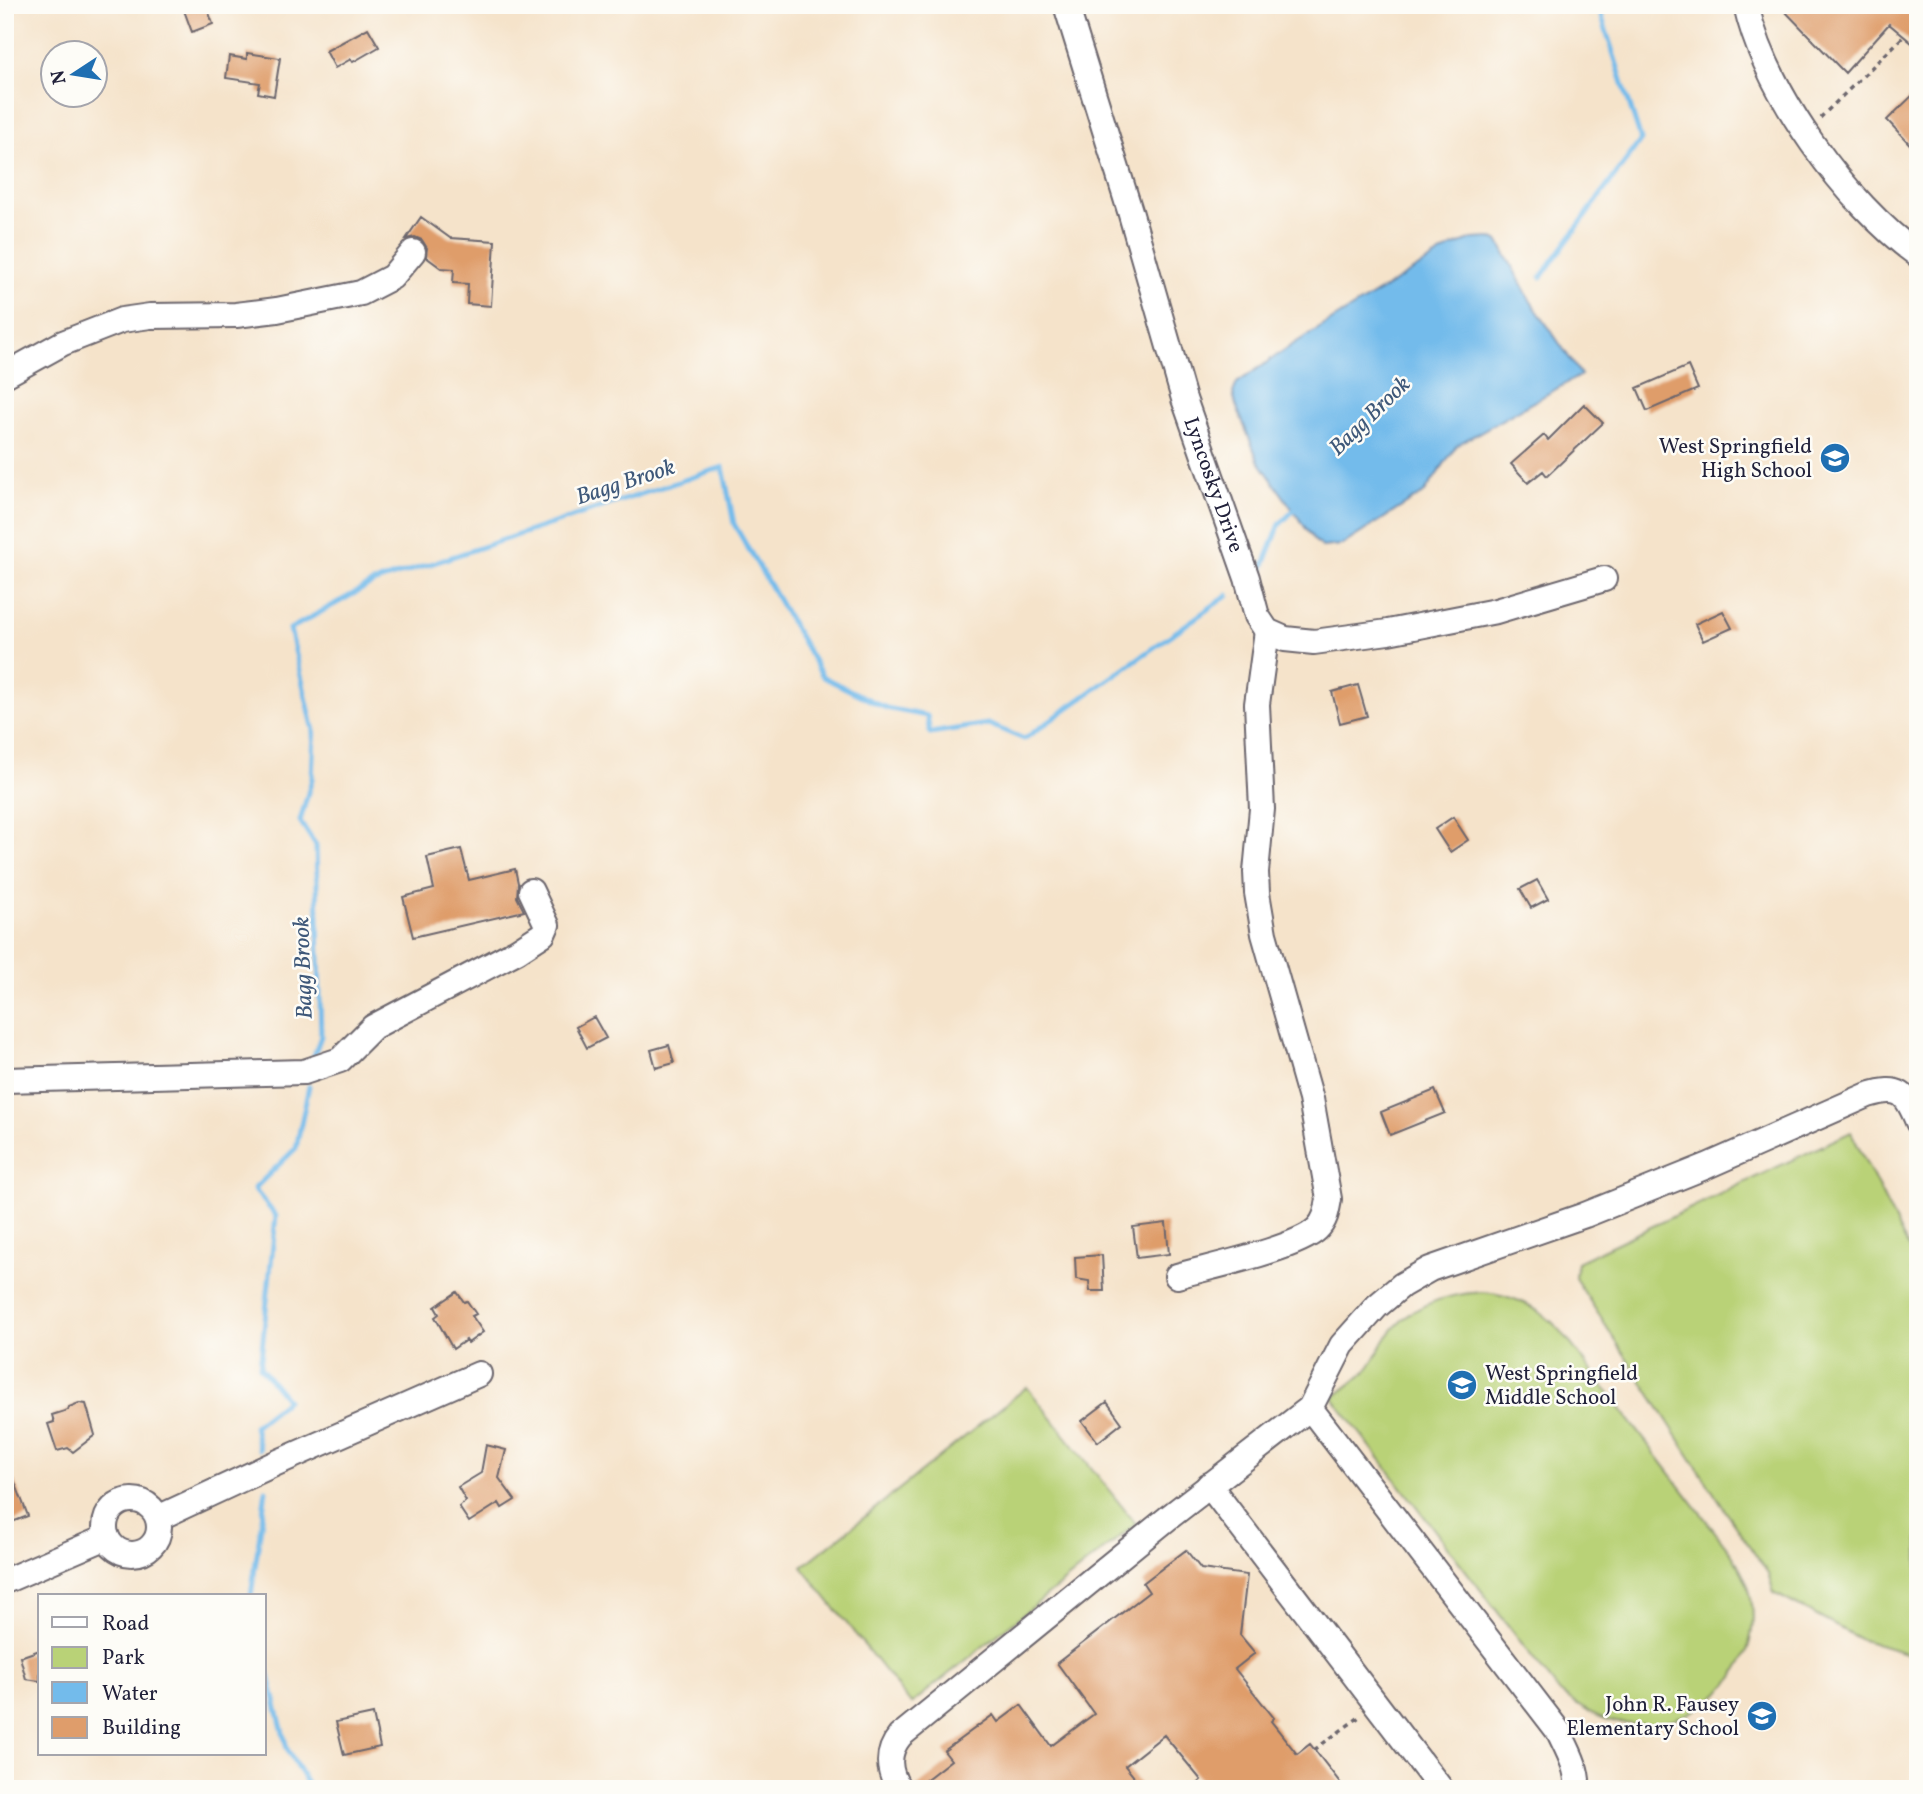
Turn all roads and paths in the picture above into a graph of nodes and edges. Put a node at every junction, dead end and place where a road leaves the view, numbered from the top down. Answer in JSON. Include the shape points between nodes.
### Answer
{"nodes":[{"id":1,"x":1066,"y":5,"type":"edge"},
{"id":2,"x":1746,"y":5,"type":"edge"},
{"id":3,"x":1903,"y":36,"type":"dead end"},
{"id":4,"x":1817,"y":121,"type":"dead end"},
{"id":5,"x":413,"y":252,"type":"dead end"},
{"id":6,"x":1918,"y":256,"type":"edge"},
{"id":7,"x":5,"y":375,"type":"edge"},
{"id":8,"x":1604,"y":579,"type":"dead end"},
{"id":9,"x":1267,"y":631,"type":"junction"},
{"id":10,"x":531,"y":891,"type":"dead end"},
{"id":11,"x":5,"y":1080,"type":"edge"},
{"id":12,"x":1918,"y":1122,"type":"edge"},
{"id":13,"x":1177,"y":1276,"type":"dead end"},
{"id":14,"x":478,"y":1374,"type":"dead end"},
{"id":15,"x":1310,"y":1408,"type":"junction"},
{"id":16,"x":1209,"y":1485,"type":"junction"},
{"id":17,"x":158,"y":1518,"type":"junction"},
{"id":18,"x":107,"y":1537,"type":"junction"},
{"id":19,"x":5,"y":1581,"type":"edge"},
{"id":20,"x":1366,"y":1712,"type":"dead end"},
{"id":21,"x":1314,"y":1750,"type":"dead end"},
{"id":22,"x":899,"y":1789,"type":"edge"},
{"id":23,"x":1441,"y":1789,"type":"edge"},
{"id":24,"x":1577,"y":1789,"type":"edge"}],
"edges":[{"from":1,"to":9,"type":"street","name":"Lyncosky Drive","via":[[1188,412],[1257,617]]},
{"from":2,"to":6,"type":"street","via":[[1766,61],[1811,142],[1869,212]]},
{"from":3,"to":4,"type":"path"},
{"from":5,"to":7,"type":"street","via":[[392,277],[361,293],[276,310],[122,320],[63,343]]},
{"from":8,"to":9,"type":"street","via":[[1496,611],[1388,632],[1314,642],[1285,639]]},
{"from":9,"to":13,"type":"street","via":[[1257,704],[1262,809],[1257,892],[1264,934],[1311,1098],[1329,1199],[1327,1213],[1316,1230],[1298,1240]]},
{"from":10,"to":11,"type":"street","via":[[547,925],[543,934],[373,1027],[340,1060],[304,1072]]},
{"from":12,"to":15,"type":"street","via":[[1904,1095],[1879,1091],[1586,1215],[1430,1269],[1402,1285],[1359,1325],[1342,1345]]},
{"from":14,"to":17,"type":"street"},
{"from":15,"to":16,"type":"street"},
{"from":15,"to":24,"type":"street","via":[[1559,1732],[1571,1757]]},
{"from":16,"to":22,"type":"street","via":[[900,1736],[889,1765]]},
{"from":16,"to":23,"type":"street"},
{"from":17,"to":18,"type":"street","via":[[156,1541],[142,1552],[123,1553]]},
{"from":17,"to":18,"type":"street","via":[[144,1502],[122,1501],[107,1516]]},
{"from":18,"to":19,"type":"street"},
{"from":20,"to":21,"type":"path"}]}
